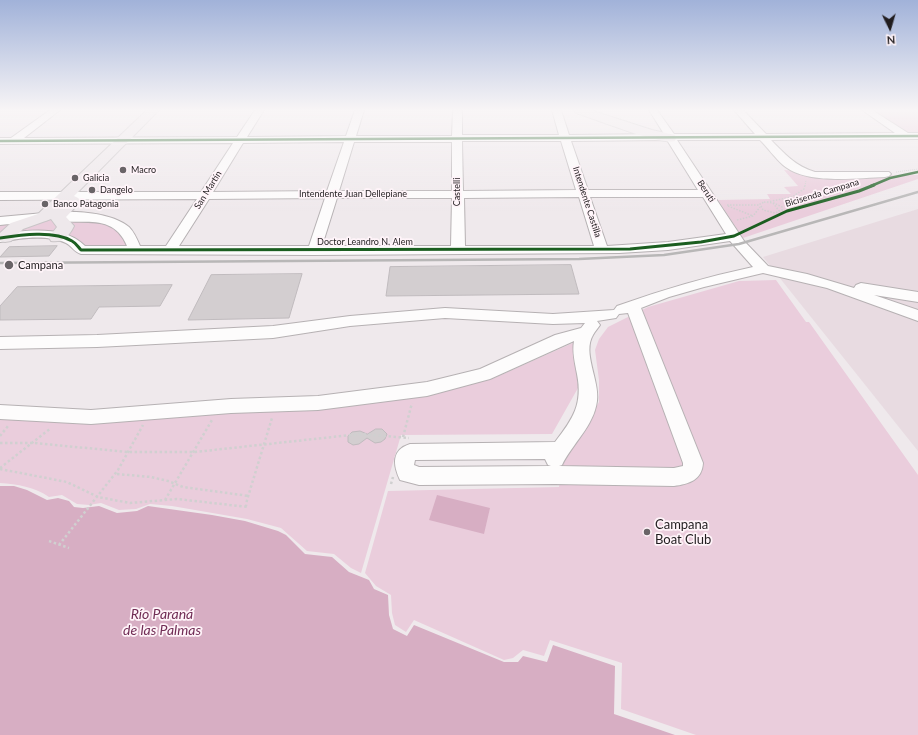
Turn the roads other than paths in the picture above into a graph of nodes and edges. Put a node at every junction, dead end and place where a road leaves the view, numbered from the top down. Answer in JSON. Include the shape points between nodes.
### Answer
{"nodes":[{"id":1,"x":9,"y":144,"type":"edge"},
{"id":2,"x":123,"y":144,"type":"edge"},
{"id":3,"x":237,"y":144,"type":"edge"},
{"id":4,"x":347,"y":144,"type":"edge"},
{"id":5,"x":457,"y":144,"type":"edge"},
{"id":6,"x":567,"y":144,"type":"edge"},
{"id":7,"x":674,"y":144,"type":"edge"},
{"id":8,"x":770,"y":144,"type":"edge"},
{"id":9,"x":0,"y":151,"type":"edge"},
{"id":10,"x":885,"y":174,"type":"road end"},
{"id":11,"x":584,"y":193,"type":"junction"},
{"id":12,"x":707,"y":193,"type":"junction"},
{"id":13,"x":457,"y":194,"type":"junction"},
{"id":14,"x":204,"y":195,"type":"junction"},
{"id":15,"x":332,"y":195,"type":"junction"},
{"id":16,"x":0,"y":196,"type":"edge"},
{"id":17,"x":72,"y":196,"type":"junction"},
{"id":18,"x":51,"y":217,"type":"junction"},
{"id":19,"x":0,"y":220,"type":"edge"},
{"id":20,"x":734,"y":236,"type":"junction"},
{"id":21,"x":57,"y":237,"type":"junction"},
{"id":22,"x":2,"y":238,"type":"edge"},
{"id":23,"x":135,"y":250,"type":"junction"},
{"id":24,"x":170,"y":250,"type":"junction"},
{"id":25,"x":314,"y":250,"type":"junction"},
{"id":26,"x":458,"y":250,"type":"junction"},
{"id":27,"x":602,"y":250,"type":"junction"},
{"id":28,"x":763,"y":269,"type":"junction"},
{"id":29,"x":832,"y":285,"type":"junction"},
{"id":30,"x":918,"y":289,"type":"edge"},
{"id":31,"x":911,"y":295,"type":"edge"},
{"id":32,"x":633,"y":307,"type":"junction"},
{"id":33,"x":611,"y":314,"type":"junction"},
{"id":34,"x":918,"y":316,"type":"edge"},
{"id":35,"x":585,"y":332,"type":"junction"},
{"id":36,"x":0,"y":343,"type":"edge"},
{"id":37,"x":0,"y":412,"type":"edge"},
{"id":38,"x":561,"y":450,"type":"junction"},
{"id":39,"x":555,"y":475,"type":"junction"}],
"edges":[{"from":1,"to":9,"type":"street"},
{"from":2,"to":17,"type":"main road"},
{"from":3,"to":14,"type":"street","name":"San Martín"},
{"from":4,"to":15,"type":"street"},
{"from":5,"to":13,"type":"street","name":"Castelli"},
{"from":6,"to":11,"type":"street","name":"Intendente Castilla"},
{"from":7,"to":12,"type":"street","name":"Beruti"},
{"from":8,"to":10,"type":"street","via":[[787,163],[804,172]]},
{"from":11,"to":12,"type":"street","name":"Intendente Juan Dellepiane"},
{"from":11,"to":13,"type":"street","name":"Intendente Juan Dellepiane"},
{"from":11,"to":27,"type":"street","name":"Intendente Castilla"},
{"from":12,"to":20,"type":"street","name":"Beruti"},
{"from":13,"to":15,"type":"street","name":"Intendente Juan Dellepiane"},
{"from":13,"to":26,"type":"street","name":"Castelli"},
{"from":14,"to":15,"type":"street","name":"Intendente Juan Dellepiane"},
{"from":14,"to":17,"type":"street","name":"Intendente Juan Dellepiane"},
{"from":14,"to":24,"type":"street","name":"San Martín"},
{"from":15,"to":25,"type":"street"},
{"from":16,"to":17,"type":"street","name":"Intendente Juan Dellepiane"},
{"from":17,"to":18,"type":"main road"},
{"from":18,"to":19,"type":"street"},
{"from":18,"to":21,"type":"main road","via":[[66,226]]},
{"from":18,"to":22,"type":"main road","via":[[17,226]]},
{"from":18,"to":23,"type":"street","via":[[96,219],[113,223],[125,231]]},
{"from":20,"to":27,"type":"street","name":"Doctor Leandro N. Alem","via":[[661,247]]},
{"from":20,"to":28,"type":"street","name":"Beruti","via":[[748,255]]},
{"from":21,"to":22,"type":"street","name":"Doctor Leandro N. Alem","via":[[23,235]]},
{"from":21,"to":23,"type":"street","name":"Doctor Leandro N. Alem","via":[[73,241],[81,250]]},
{"from":23,"to":24,"type":"street","name":"Doctor Leandro N. Alem"},
{"from":24,"to":25,"type":"street","name":"Doctor Leandro N. Alem"},
{"from":25,"to":26,"type":"street","name":"Doctor Leandro N. Alem"},
{"from":26,"to":27,"type":"street","name":"Doctor Leandro N. Alem"},
{"from":28,"to":29,"type":"street"},
{"from":28,"to":32,"type":"street","via":[[701,283]]},
{"from":29,"to":31,"type":"street"},
{"from":29,"to":34,"type":"street"},
{"from":30,"to":31,"type":"street","via":[[907,289]]},
{"from":32,"to":33,"type":"street"},
{"from":32,"to":39,"type":"street","via":[[693,468],[684,476],[674,477]]},
{"from":33,"to":35,"type":"street","via":[[597,321]]},
{"from":33,"to":36,"type":"street","via":[[553,319],[445,313],[350,321],[273,332]]},
{"from":35,"to":37,"type":"street","via":[[561,339],[484,374],[415,390],[318,403],[220,407],[91,418]]},
{"from":35,"to":38,"type":"street","via":[[581,351],[588,382],[588,402]]},
{"from":38,"to":39,"type":"street","via":[[555,458]]},
{"from":38,"to":39,"type":"street","via":[[410,452],[405,457],[403,468],[407,474],[419,476]]}]}
